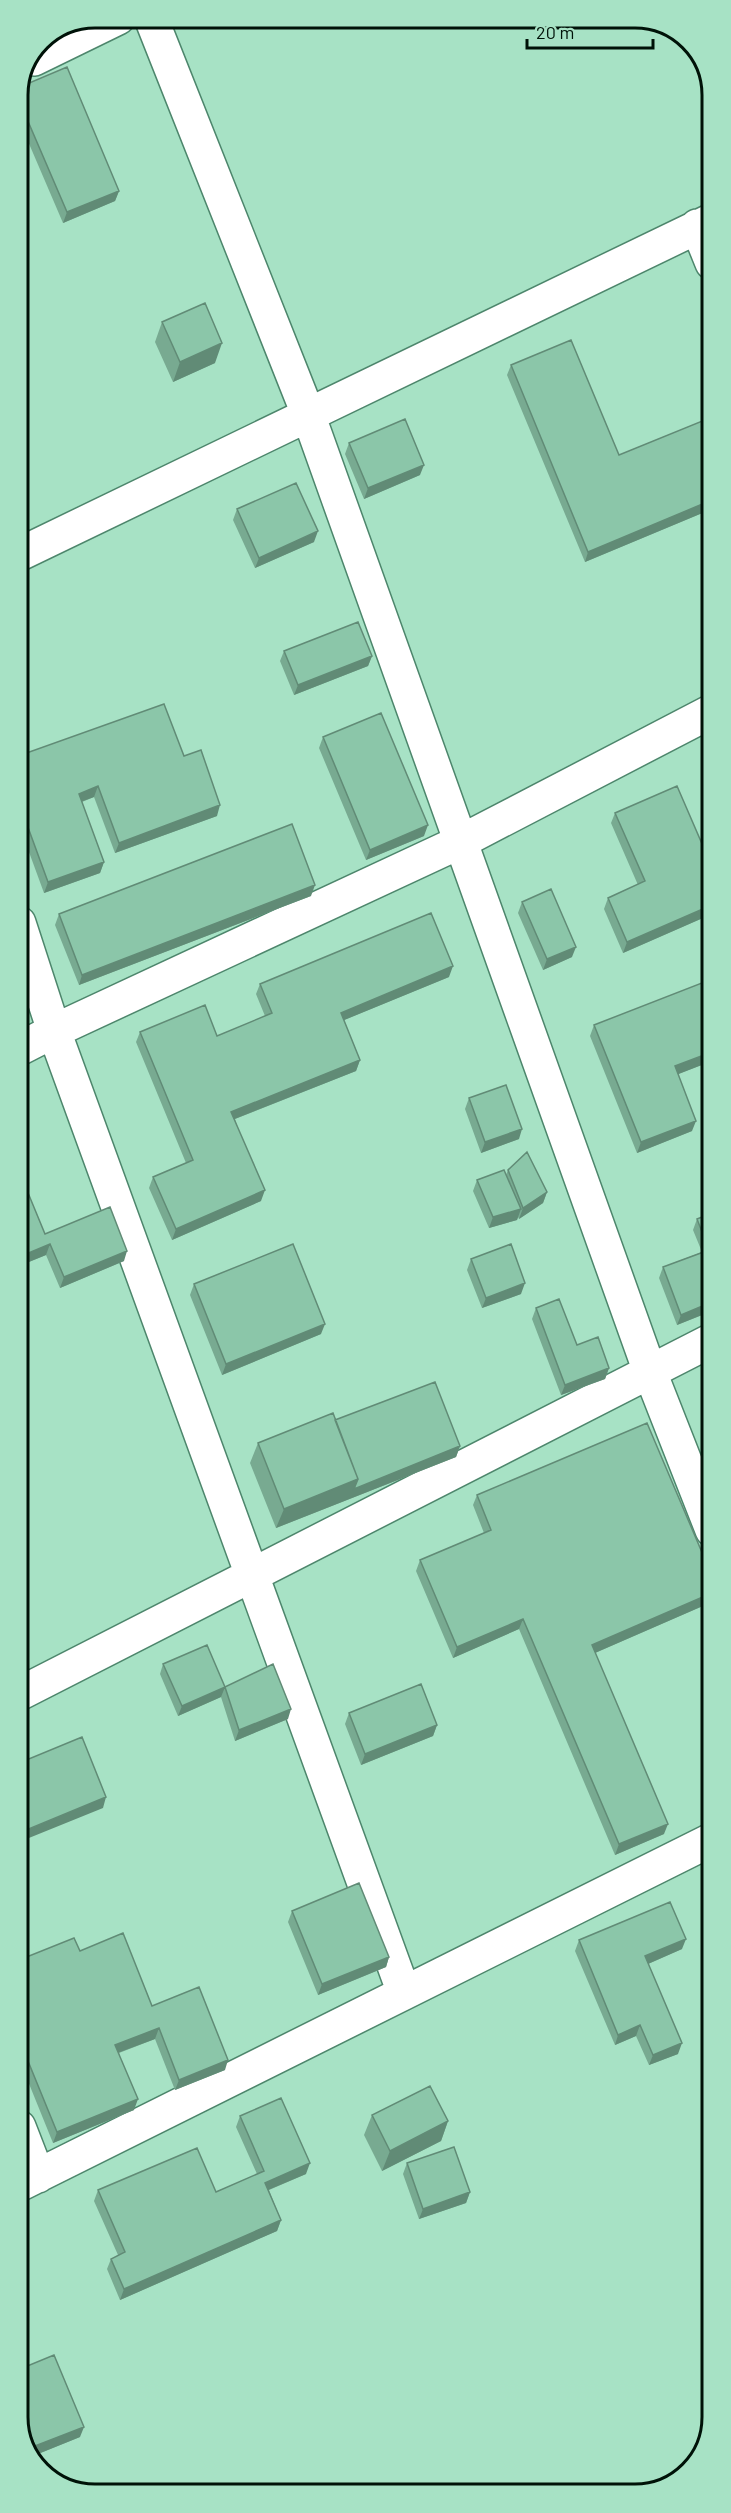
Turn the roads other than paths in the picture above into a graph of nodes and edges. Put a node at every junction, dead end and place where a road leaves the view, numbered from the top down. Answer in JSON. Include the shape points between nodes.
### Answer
{"nodes":[{"id":1,"x":97,"y":28,"type":"edge"},
{"id":2,"x":155,"y":28,"type":"edge"},
{"id":3,"x":44,"y":53,"type":"edge"},
{"id":4,"x":702,"y":224,"type":"edge"},
{"id":5,"x":308,"y":414,"type":"junction"},
{"id":6,"x":29,"y":550,"type":"edge"},
{"id":7,"x":702,"y":716,"type":"edge"},
{"id":8,"x":460,"y":842,"type":"junction"},
{"id":9,"x":29,"y":953,"type":"edge"},
{"id":10,"x":54,"y":1031,"type":"junction"},
{"id":11,"x":29,"y":1044,"type":"edge"},
{"id":12,"x":702,"y":1345,"type":"edge"},
{"id":13,"x":650,"y":1372,"type":"junction"},
{"id":14,"x":702,"y":1505,"type":"edge"},
{"id":15,"x":252,"y":1575,"type":"junction"},
{"id":16,"x":29,"y":1689,"type":"edge"},
{"id":17,"x":702,"y":1844,"type":"edge"},
{"id":18,"x":404,"y":1993,"type":"junction"},
{"id":19,"x":29,"y":2180,"type":"edge"}],
"edges":[{"from":1,"to":3,"type":"street"},
{"from":2,"to":5,"type":"street"},
{"from":4,"to":5,"type":"street"},
{"from":5,"to":6,"type":"street"},
{"from":5,"to":8,"type":"street"},
{"from":7,"to":8,"type":"street"},
{"from":8,"to":10,"type":"street"},
{"from":8,"to":13,"type":"street"},
{"from":9,"to":10,"type":"street"},
{"from":10,"to":11,"type":"street"},
{"from":10,"to":15,"type":"street"},
{"from":12,"to":13,"type":"street"},
{"from":13,"to":14,"type":"street"},
{"from":13,"to":15,"type":"street"},
{"from":15,"to":16,"type":"street"},
{"from":15,"to":18,"type":"street"},
{"from":17,"to":18,"type":"street"},
{"from":18,"to":19,"type":"street"}]}
